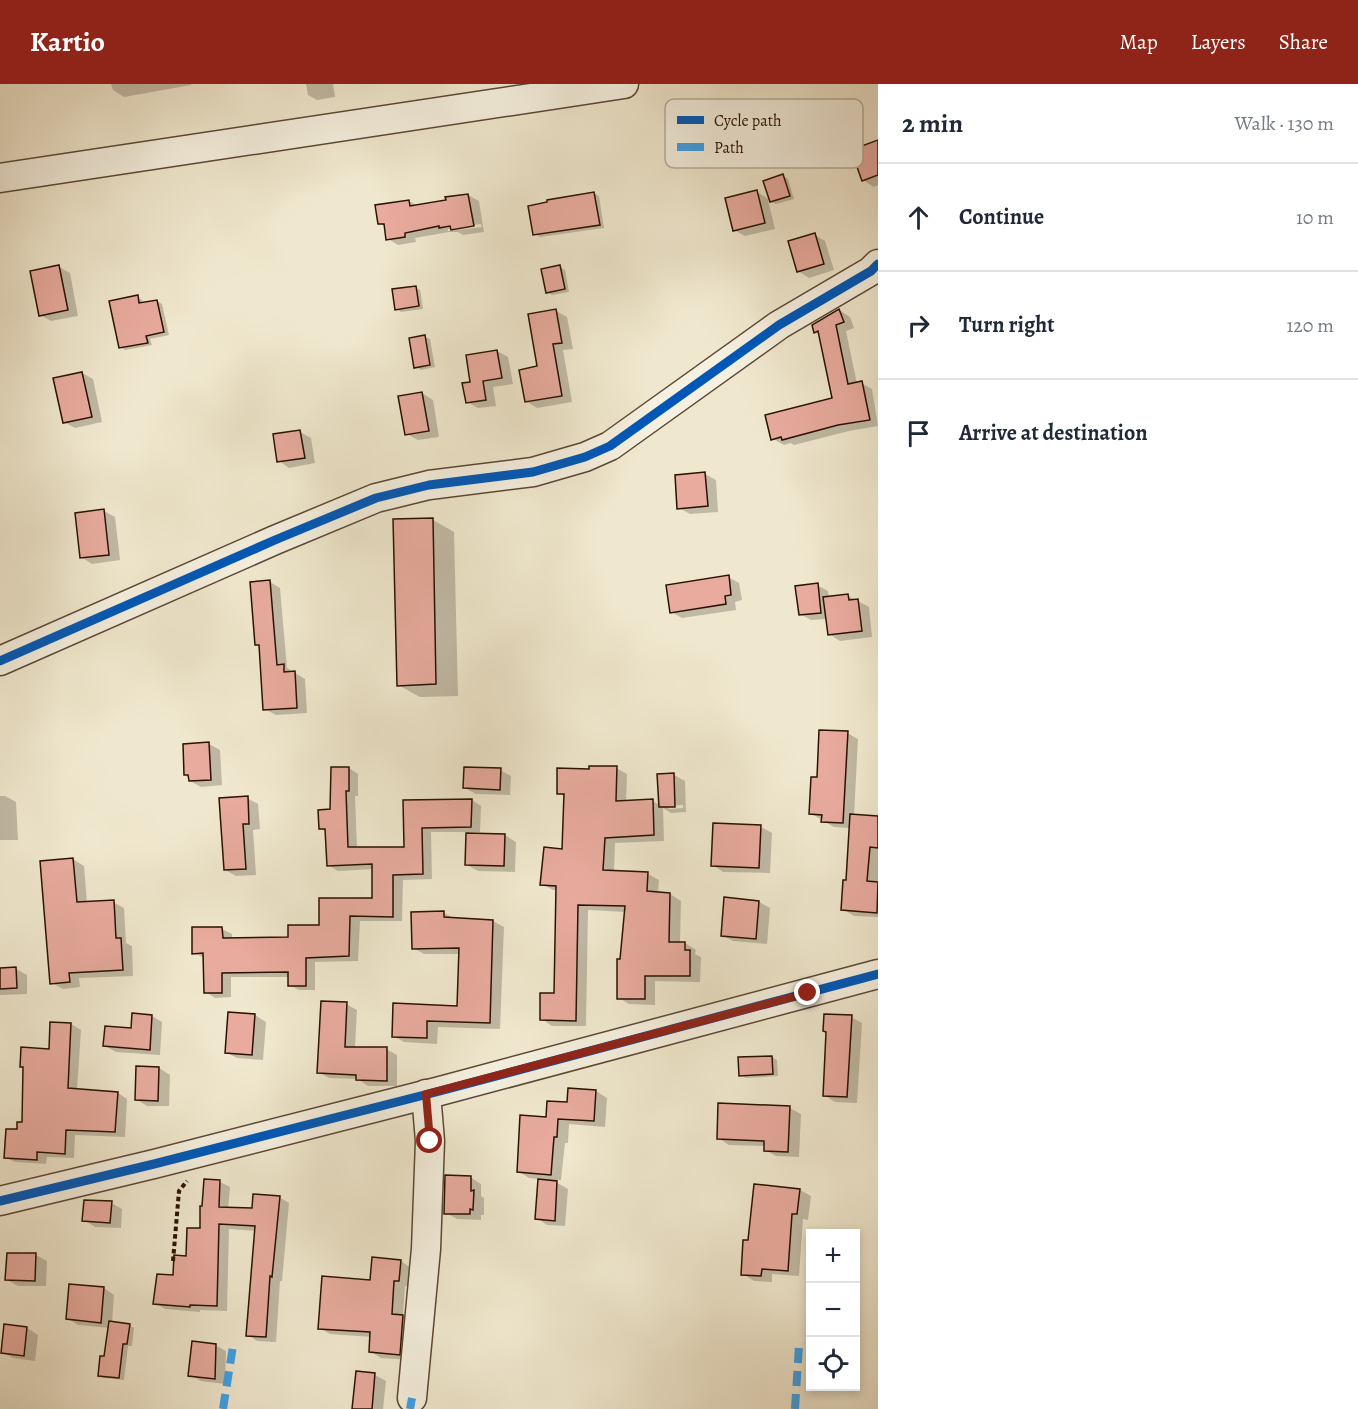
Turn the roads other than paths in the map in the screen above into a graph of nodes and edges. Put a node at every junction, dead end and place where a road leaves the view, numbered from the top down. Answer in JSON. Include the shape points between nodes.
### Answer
{"nodes":[{"id":1,"x":624,"y":84,"type":"edge"},
{"id":2,"x":0,"y":178,"type":"edge"},
{"id":3,"x":878,"y":264,"type":"edge"},
{"id":4,"x":0,"y":661,"type":"edge"},
{"id":5,"x":878,"y":974,"type":"edge"},
{"id":6,"x":426,"y":1094,"type":"junction"},
{"id":7,"x":0,"y":1201,"type":"edge"},
{"id":8,"x":412,"y":1398,"type":"dead end"}],
"edges":[{"from":1,"to":2,"type":"street"},
{"from":3,"to":4,"type":"street","via":[[779,325],[610,446],[533,472],[429,485],[376,498]]},
{"from":5,"to":6,"type":"street"},
{"from":6,"to":7,"type":"street"},
{"from":6,"to":8,"type":"street","via":[[430,1141],[426,1249]]}]}
